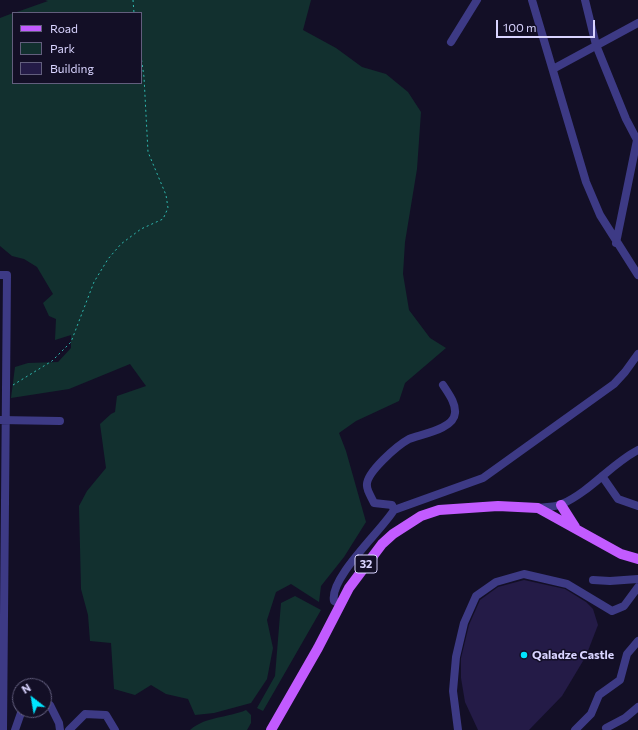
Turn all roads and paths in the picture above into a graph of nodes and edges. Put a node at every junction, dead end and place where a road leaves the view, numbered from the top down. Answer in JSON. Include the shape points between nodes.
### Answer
{"nodes":[{"id":1,"x":132,"y":0,"type":"edge"},
{"id":2,"x":477,"y":0,"type":"edge"},
{"id":3,"x":532,"y":0,"type":"edge"},
{"id":4,"x":585,"y":0,"type":"edge"},
{"id":5,"x":134,"y":12,"type":"edge"},
{"id":6,"x":638,"y":23,"type":"edge"},
{"id":7,"x":451,"y":42,"type":"dead end"},
{"id":8,"x":596,"y":44,"type":"junction"},
{"id":9,"x":142,"y":63,"type":"edge"},
{"id":10,"x":553,"y":68,"type":"junction"},
{"id":11,"x":637,"y":137,"type":"edge"},
{"id":12,"x":616,"y":243,"type":"junction"},
{"id":13,"x":0,"y":275,"type":"edge"},
{"id":14,"x":638,"y":275,"type":"edge"},
{"id":15,"x":638,"y":354,"type":"edge"},
{"id":16,"x":443,"y":385,"type":"dead end"},
{"id":17,"x":3,"y":389,"type":"edge"},
{"id":18,"x":3,"y":420,"type":"edge"},
{"id":19,"x":60,"y":421,"type":"dead end"},
{"id":20,"x":638,"y":450,"type":"edge"},
{"id":21,"x":602,"y":476,"type":"junction"},
{"id":22,"x":561,"y":505,"type":"junction"},
{"id":23,"x":638,"y":506,"type":"edge"},
{"id":24,"x":538,"y":508,"type":"junction"},
{"id":25,"x":394,"y":510,"type":"junction"},
{"id":26,"x":577,"y":530,"type":"junction"},
{"id":27,"x":3,"y":534,"type":"edge"},
{"id":28,"x":638,"y":559,"type":"edge"},
{"id":29,"x":638,"y":579,"type":"edge"},
{"id":30,"x":593,"y":580,"type":"dead end"},
{"id":31,"x":638,"y":587,"type":"edge"},
{"id":32,"x":341,"y":604,"type":"junction"},
{"id":33,"x":638,"y":641,"type":"edge"},
{"id":34,"x":2,"y":661,"type":"edge"},
{"id":35,"x":638,"y":707,"type":"edge"},
{"id":36,"x":52,"y":709,"type":"edge"},
{"id":37,"x":19,"y":718,"type":"edge"},
{"id":38,"x":605,"y":729,"type":"edge"},
{"id":39,"x":3,"y":730,"type":"edge"},
{"id":40,"x":15,"y":730,"type":"edge"},
{"id":41,"x":60,"y":730,"type":"edge"},
{"id":42,"x":69,"y":730,"type":"edge"},
{"id":43,"x":115,"y":730,"type":"edge"},
{"id":44,"x":271,"y":730,"type":"edge"},
{"id":45,"x":458,"y":730,"type":"edge"},
{"id":46,"x":575,"y":730,"type":"edge"}],
"edges":[{"from":1,"to":5,"type":"path"},
{"from":2,"to":7,"type":"street"},
{"from":3,"to":10,"type":"street"},
{"from":4,"to":8,"type":"street"},
{"from":6,"to":8,"type":"street"},
{"from":8,"to":10,"type":"street"},
{"from":8,"to":11,"type":"street","via":[[624,114]]},
{"from":9,"to":17,"type":"path","via":[[148,152],[166,195],[168,208],[163,219],[141,229],[121,244],[108,259],[94,282],[71,342],[52,361],[30,376]]},
{"from":10,"to":12,"type":"street","via":[[586,182],[600,215]]},
{"from":11,"to":12,"type":"street"},
{"from":12,"to":14,"type":"street"},
{"from":13,"to":17,"type":"street","via":[[7,275]]},
{"from":15,"to":25,"type":"street","via":[[614,384],[483,478]]},
{"from":16,"to":25,"type":"street","via":[[454,404],[453,420],[440,429],[408,440],[382,460],[369,477],[367,486],[373,500],[388,503]]},
{"from":17,"to":18,"type":"street"},
{"from":18,"to":19,"type":"street"},
{"from":18,"to":27,"type":"street"},
{"from":20,"to":21,"type":"street"},
{"from":21,"to":22,"type":"street"},
{"from":21,"to":23,"type":"street","via":[[618,498]]},
{"from":22,"to":24,"type":"street"},
{"from":22,"to":26,"type":"main road"},
{"from":24,"to":26,"type":"main road","number":"32"},
{"from":24,"to":32,"type":"main road","number":"32","via":[[498,506],[438,510],[421,516],[382,544],[349,588]]},
{"from":25,"to":32,"type":"street","via":[[338,582],[333,593],[334,601]]},
{"from":26,"to":28,"type":"main road","number":"32","via":[[620,554]]},
{"from":27,"to":34,"type":"street"},
{"from":29,"to":30,"type":"street"},
{"from":31,"to":45,"type":"street","via":[[624,606],[612,612],[567,584],[524,574],[496,582],[476,596],[464,623],[456,657],[453,691]]},
{"from":32,"to":44,"type":"main road","number":"32"},
{"from":33,"to":46,"type":"street","via":[[627,654],[620,680],[599,695],[591,714]]},
{"from":34,"to":39,"type":"street"},
{"from":35,"to":38,"type":"street"},
{"from":36,"to":41,"type":"street"},
{"from":37,"to":40,"type":"street"},
{"from":42,"to":43,"type":"street","via":[[85,714],[106,715]]}]}
